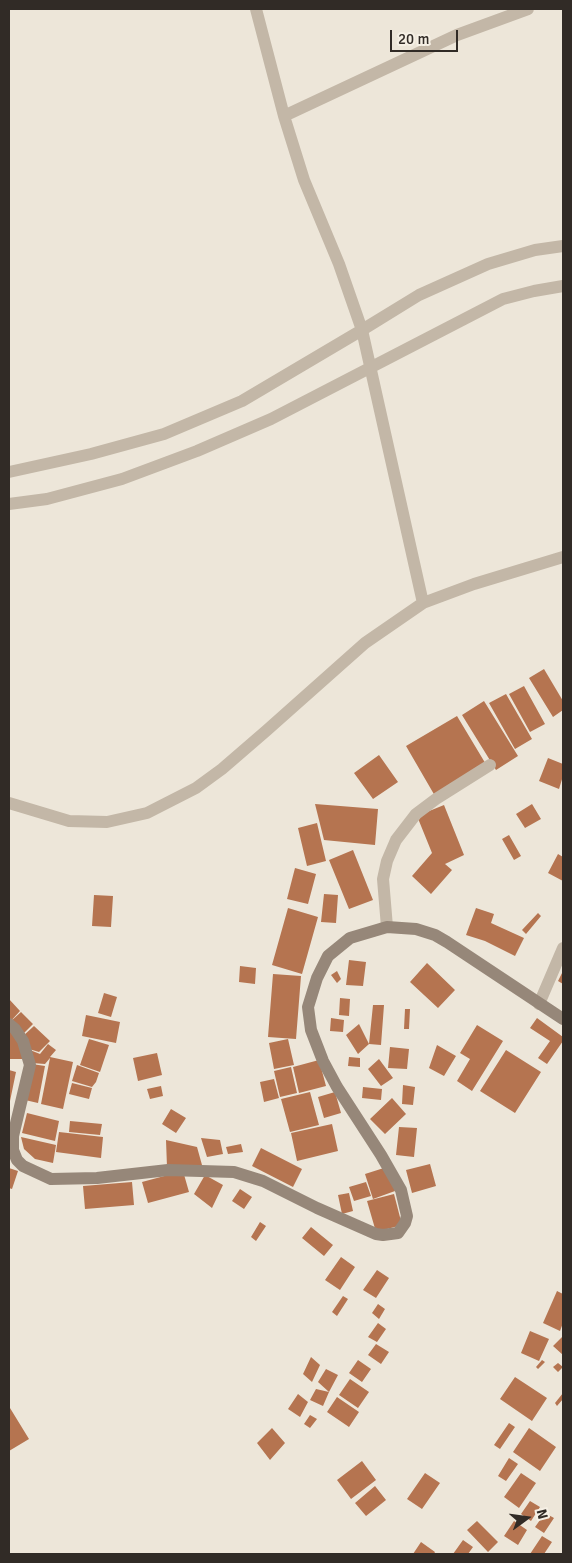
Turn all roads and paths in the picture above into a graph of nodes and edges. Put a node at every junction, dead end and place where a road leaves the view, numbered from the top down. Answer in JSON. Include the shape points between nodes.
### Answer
{"nodes":[{"id":1,"x":256,"y":9,"type":"edge"},
{"id":2,"x":528,"y":9,"type":"edge"},
{"id":3,"x":284,"y":116,"type":"junction"},
{"id":4,"x":563,"y":246,"type":"edge"},
{"id":5,"x":563,"y":286,"type":"edge"},
{"id":6,"x":362,"y":330,"type":"junction"},
{"id":7,"x":370,"y":367,"type":"junction"},
{"id":8,"x":9,"y":472,"type":"edge"},
{"id":9,"x":9,"y":504,"type":"edge"},
{"id":10,"x":563,"y":557,"type":"edge"},
{"id":11,"x":423,"y":603,"type":"junction"},
{"id":12,"x":490,"y":765,"type":"dead end"},
{"id":13,"x":9,"y":803,"type":"edge"},
{"id":14,"x":387,"y":927,"type":"junction"},
{"id":15,"x":563,"y":948,"type":"edge"},
{"id":16,"x":539,"y":1004,"type":"junction"},
{"id":17,"x":563,"y":1019,"type":"edge"},
{"id":18,"x":9,"y":1024,"type":"edge"}],
"edges":[{"from":1,"to":3,"type":"street"},
{"from":2,"to":3,"type":"street","via":[[457,35]]},
{"from":3,"to":6,"type":"street","via":[[304,180]]},
{"from":4,"to":6,"type":"street","via":[[535,250],[488,264],[419,295]]},
{"from":5,"to":7,"type":"street","via":[[503,299]]},
{"from":6,"to":7,"type":"street"},
{"from":6,"to":8,"type":"street","via":[[242,401],[164,434]]},
{"from":7,"to":9,"type":"street","via":[[271,419],[197,451],[122,479],[47,499]]},
{"from":7,"to":11,"type":"street"},
{"from":10,"to":11,"type":"street"},
{"from":11,"to":13,"type":"street","via":[[364,642],[222,769],[196,788],[147,813],[107,822],[69,821]]},
{"from":12,"to":14,"type":"street","via":[[416,814],[396,840],[383,879]]},
{"from":14,"to":16,"type":"main road","via":[[416,929],[435,935]]},
{"from":14,"to":18,"type":"main road","via":[[350,938],[328,956],[316,978],[308,1007],[312,1030],[328,1070],[401,1190],[407,1216],[398,1234],[376,1234],[263,1181],[234,1172],[168,1170],[97,1178],[51,1179],[23,1166],[13,1150],[13,1136],[30,1065],[23,1041]]},
{"from":15,"to":16,"type":"street"},
{"from":16,"to":17,"type":"main road"}]}
